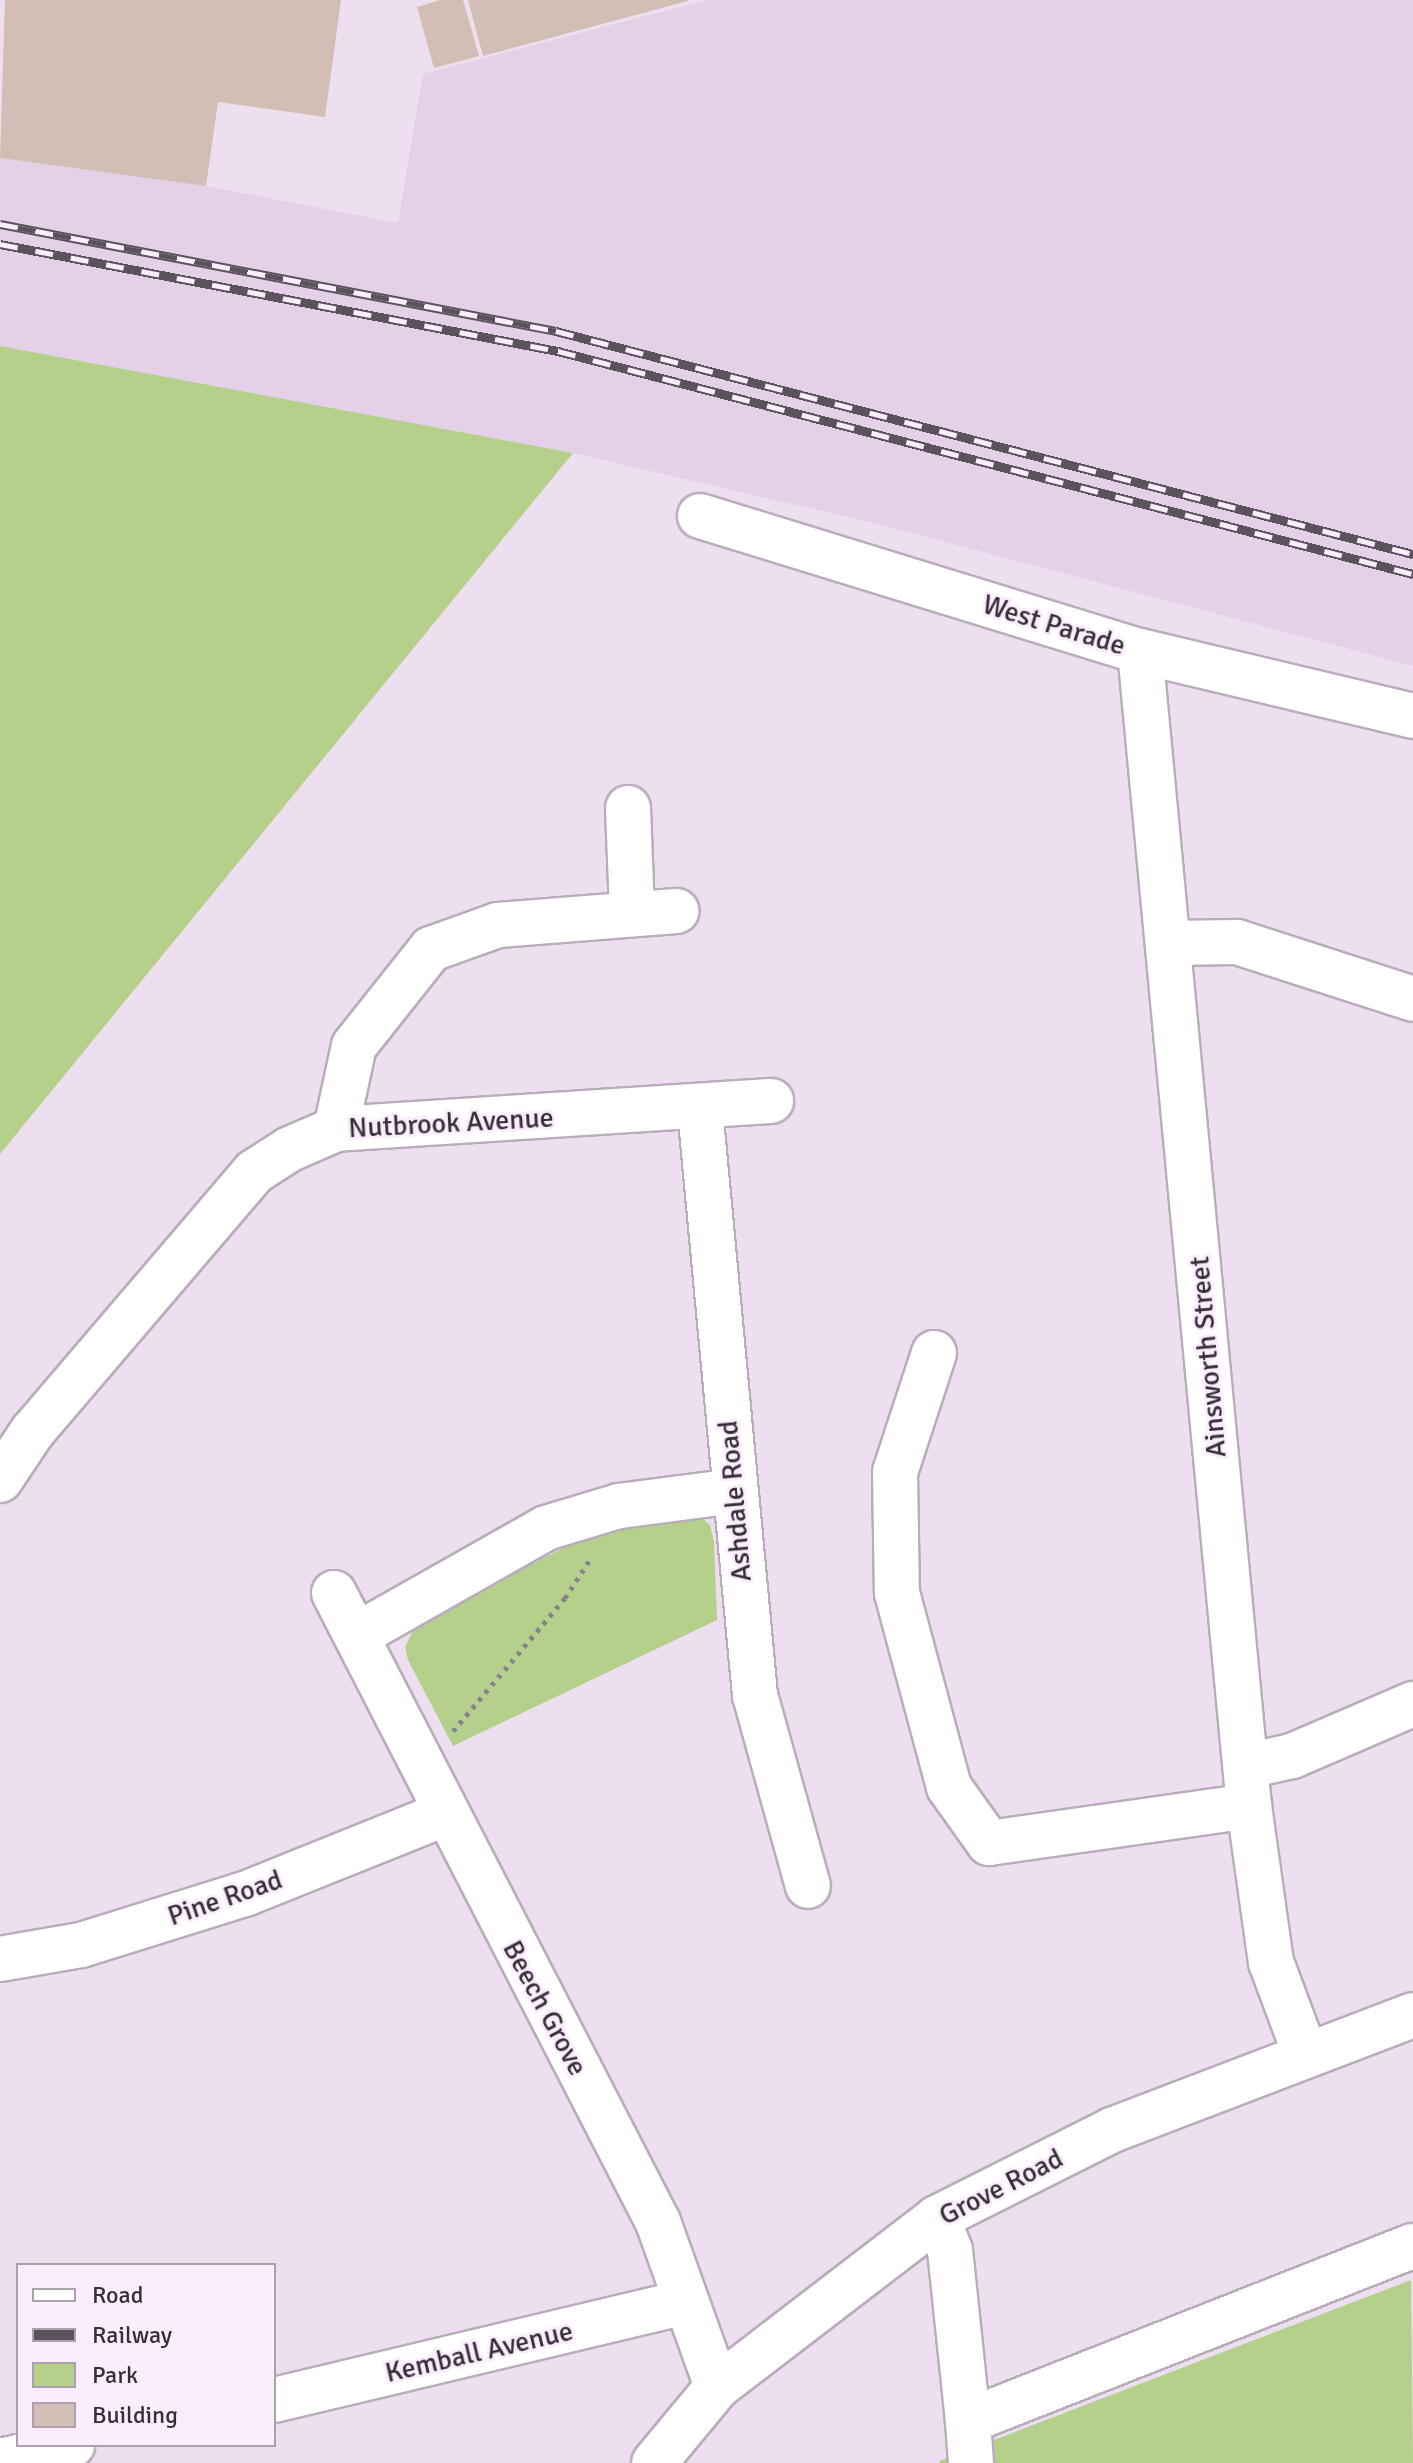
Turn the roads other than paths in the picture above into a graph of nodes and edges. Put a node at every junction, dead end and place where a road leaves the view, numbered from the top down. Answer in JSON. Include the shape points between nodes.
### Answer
{"nodes":[{"id":1,"x":700,"y":516,"type":"dead end"},
{"id":2,"x":1140,"y":651,"type":"junction"},
{"id":3,"x":1413,"y":716,"type":"edge"},
{"id":4,"x":628,"y":808,"type":"dead end"},
{"id":5,"x":676,"y":911,"type":"dead end"},
{"id":6,"x":632,"y":913,"type":"junction"},
{"id":7,"x":1169,"y":943,"type":"junction"},
{"id":8,"x":1413,"y":999,"type":"edge"},
{"id":9,"x":771,"y":1101,"type":"dead end"},
{"id":10,"x":700,"y":1109,"type":"junction"},
{"id":11,"x":336,"y":1129,"type":"junction"},
{"id":12,"x":934,"y":1353,"type":"dead end"},
{"id":13,"x":0,"y":1480,"type":"edge"},
{"id":14,"x":734,"y":1491,"type":"junction"},
{"id":15,"x":334,"y":1593,"type":"dead end"},
{"id":16,"x":357,"y":1635,"type":"junction"},
{"id":17,"x":1413,"y":1704,"type":"edge"},
{"id":18,"x":1248,"y":1786,"type":"junction"},
{"id":19,"x":444,"y":1814,"type":"junction"},
{"id":20,"x":808,"y":1886,"type":"dead end"},
{"id":21,"x":0,"y":1959,"type":"edge"},
{"id":22,"x":1413,"y":2015,"type":"edge"},
{"id":23,"x":1306,"y":2056,"type":"junction"},
{"id":24,"x":937,"y":2218,"type":"junction"},
{"id":25,"x":1413,"y":2246,"type":"edge"},
{"id":26,"x":684,"y":2302,"type":"junction"},
{"id":27,"x":717,"y":2387,"type":"junction"},
{"id":28,"x":276,"y":2400,"type":"edge"},
{"id":29,"x":969,"y":2442,"type":"edge"},
{"id":30,"x":63,"y":2447,"type":"edge"},
{"id":31,"x":0,"y":2461,"type":"edge"},
{"id":32,"x":654,"y":2463,"type":"edge"}],
"edges":[{"from":1,"to":2,"type":"street","name":"West Parade"},
{"from":2,"to":3,"type":"street","name":"West Parade"},
{"from":2,"to":7,"type":"street","name":"Ainsworth Street"},
{"from":4,"to":6,"type":"street"},
{"from":5,"to":6,"type":"street"},
{"from":6,"to":11,"type":"street","via":[[498,925],[431,949],[354,1046]]},
{"from":7,"to":8,"type":"street","via":[[1237,942]]},
{"from":7,"to":18,"type":"street","name":"Ainsworth Street"},
{"from":9,"to":10,"type":"street","name":"Nutbrook Avenue"},
{"from":10,"to":11,"type":"street","name":"Nutbrook Avenue"},
{"from":10,"to":14,"type":"street","name":"Ashdale Road"},
{"from":11,"to":13,"type":"street","name":"Nutbrook Avenue","via":[[254,1172],[32,1432]]},
{"from":12,"to":18,"type":"street","via":[[895,1472],[897,1593],[949,1787],[989,1843]]},
{"from":14,"to":16,"type":"street","via":[[619,1506],[546,1528]]},
{"from":14,"to":20,"type":"street","name":"Ashdale Road","via":[[755,1695]]},
{"from":15,"to":16,"type":"street","name":"Beech Grove"},
{"from":16,"to":19,"type":"street","name":"Beech Grove"},
{"from":17,"to":18,"type":"street","via":[[1292,1756]]},
{"from":18,"to":23,"type":"street","name":"Ainsworth Street","via":[[1271,1962]]},
{"from":19,"to":21,"type":"street","name":"Pine Road","via":[[245,1894],[81,1945]]},
{"from":19,"to":26,"type":"street","name":"Beech Grove","via":[[658,2222]]},
{"from":22,"to":23,"type":"street","name":"Grove Road"},
{"from":23,"to":24,"type":"street","name":"Grove Road","via":[[1112,2130]]},
{"from":24,"to":27,"type":"street","name":"Grove Road"},
{"from":24,"to":29,"type":"street","via":[[950,2250]]},
{"from":25,"to":29,"type":"street"},
{"from":26,"to":27,"type":"street","name":"Beech Grove"},
{"from":26,"to":28,"type":"street","name":"Kemball Avenue"},
{"from":27,"to":32,"type":"street","name":"Grove Road"},
{"from":30,"to":31,"type":"street"}]}
